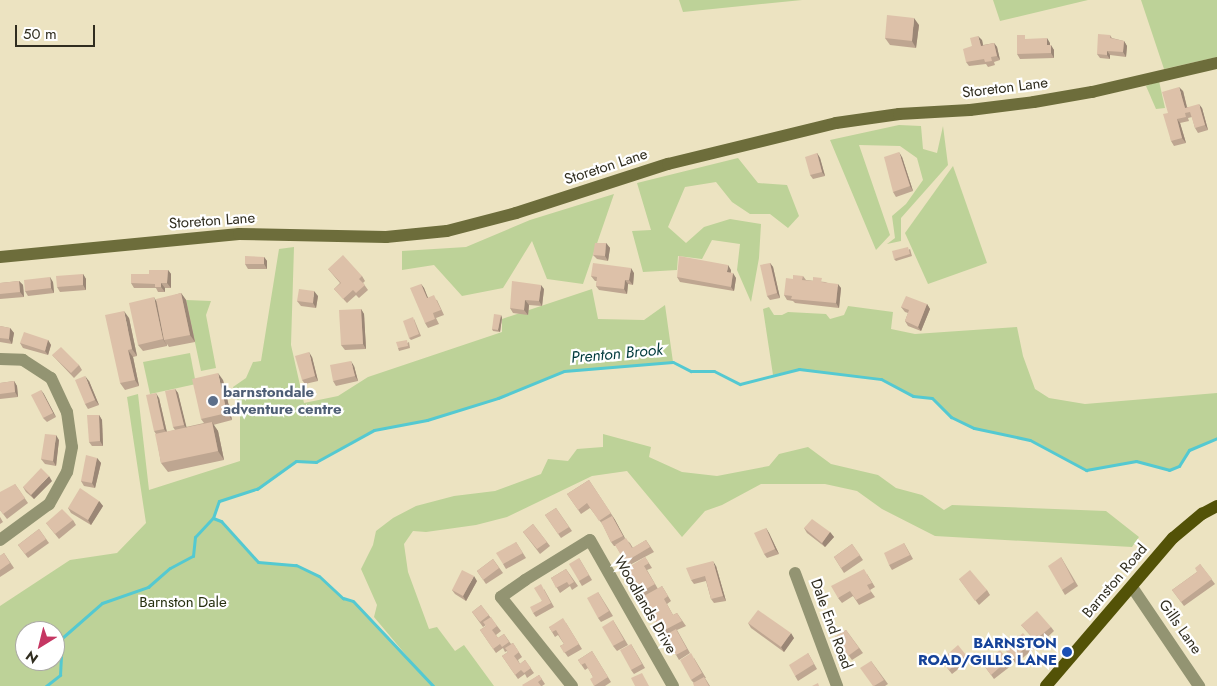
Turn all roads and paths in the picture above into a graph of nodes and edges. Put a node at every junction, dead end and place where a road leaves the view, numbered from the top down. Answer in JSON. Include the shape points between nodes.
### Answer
{"nodes":[{"id":1,"x":1217,"y":63,"type":"edge"},
{"id":2,"x":0,"y":257,"type":"edge"},
{"id":3,"x":0,"y":360,"type":"edge"},
{"id":4,"x":1217,"y":506,"type":"edge"},
{"id":5,"x":0,"y":540,"type":"edge"},
{"id":6,"x":795,"y":572,"type":"dead end"},
{"id":7,"x":1132,"y":587,"type":"junction"},
{"id":8,"x":572,"y":686,"type":"edge"},
{"id":9,"x":673,"y":686,"type":"edge"},
{"id":10,"x":837,"y":686,"type":"edge"},
{"id":11,"x":1046,"y":686,"type":"edge"},
{"id":12,"x":1199,"y":686,"type":"edge"}],
"edges":[{"from":1,"to":2,"type":"street","name":"Storeton Lane","via":[[1034,102],[836,123],[668,164],[516,213],[446,231],[386,237],[240,234]]},
{"from":3,"to":5,"type":"street","via":[[23,360],[51,378],[67,412],[72,447],[67,472],[48,504]]},
{"from":4,"to":7,"type":"main road","name":"Barnston Road","via":[[1173,538]]},
{"from":6,"to":10,"type":"street","name":"Dale End Road"},
{"from":7,"to":11,"type":"main road","name":"Barnston Road"},
{"from":7,"to":12,"type":"street","name":"Gills Lane"},
{"from":8,"to":9,"type":"street","name":"Woodlands Drive","via":[[501,597],[590,540]]}]}
